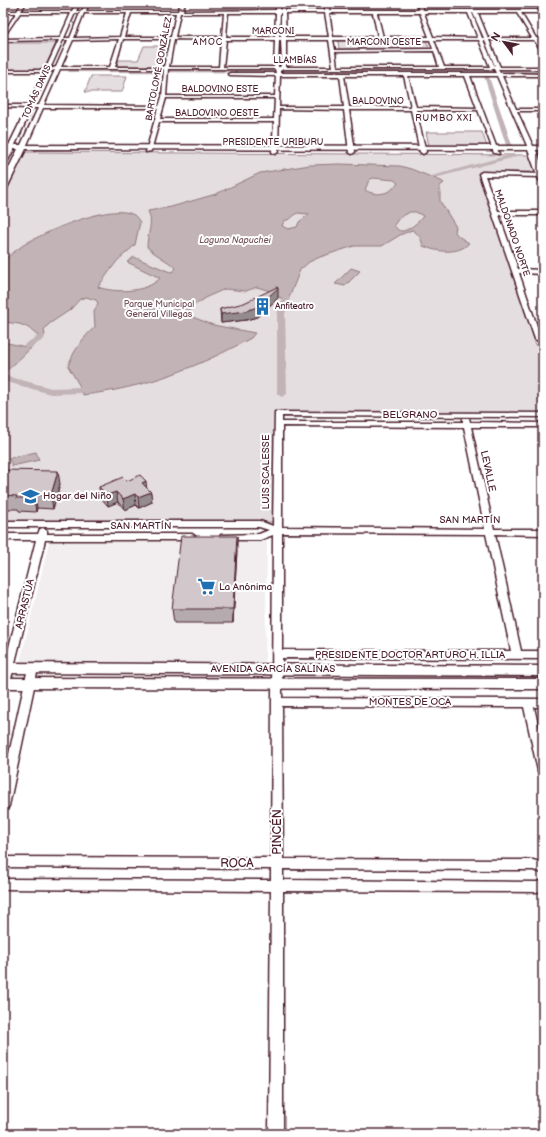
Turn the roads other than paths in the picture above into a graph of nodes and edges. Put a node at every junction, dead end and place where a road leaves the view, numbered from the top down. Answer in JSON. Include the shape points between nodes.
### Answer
{"nodes":[{"id":1,"x":24,"y":3,"type":"edge"},
{"id":2,"x":78,"y":3,"type":"edge"},
{"id":3,"x":87,"y":3,"type":"edge"},
{"id":4,"x":176,"y":3,"type":"edge"},
{"id":5,"x":183,"y":3,"type":"edge"},
{"id":6,"x":278,"y":3,"type":"edge"},
{"id":7,"x":283,"y":3,"type":"edge"},
{"id":8,"x":326,"y":3,"type":"edge"},
{"id":9,"x":418,"y":3,"type":"edge"},
{"id":10,"x":178,"y":11,"type":"junction"},
{"id":11,"x":470,"y":11,"type":"junction"},
{"id":12,"x":3,"y":12,"type":"edge"},
{"id":13,"x":19,"y":12,"type":"junction"},
{"id":14,"x":74,"y":12,"type":"junction"},
{"id":15,"x":83,"y":12,"type":"junction"},
{"id":16,"x":130,"y":12,"type":"junction"},
{"id":17,"x":227,"y":12,"type":"junction"},
{"id":18,"x":277,"y":12,"type":"junction"},
{"id":19,"x":283,"y":12,"type":"junction"},
{"id":20,"x":327,"y":12,"type":"junction"},
{"id":21,"x":374,"y":12,"type":"junction"},
{"id":22,"x":421,"y":12,"type":"junction"},
{"id":23,"x":519,"y":12,"type":"junction"},
{"id":24,"x":543,"y":12,"type":"edge"},
{"id":25,"x":3,"y":37,"type":"edge"},
{"id":26,"x":72,"y":38,"type":"junction"},
{"id":27,"x":120,"y":38,"type":"junction"},
{"id":28,"x":172,"y":38,"type":"junction"},
{"id":29,"x":480,"y":38,"type":"junction"},
{"id":30,"x":486,"y":38,"type":"junction"},
{"id":31,"x":224,"y":39,"type":"junction"},
{"id":32,"x":278,"y":39,"type":"junction"},
{"id":33,"x":284,"y":39,"type":"junction"},
{"id":34,"x":331,"y":39,"type":"junction"},
{"id":35,"x":381,"y":39,"type":"junction"},
{"id":36,"x":431,"y":39,"type":"junction"},
{"id":37,"x":535,"y":39,"type":"junction"},
{"id":38,"x":543,"y":39,"type":"edge"},
{"id":39,"x":3,"y":40,"type":"edge"},
{"id":40,"x":61,"y":40,"type":"junction"},
{"id":41,"x":386,"y":50,"type":"junction"},
{"id":42,"x":435,"y":50,"type":"junction"},
{"id":43,"x":333,"y":51,"type":"junction"},
{"id":44,"x":543,"y":52,"type":"edge"},
{"id":45,"x":387,"y":56,"type":"dead end"},
{"id":46,"x":388,"y":62,"type":"dead end"},
{"id":47,"x":58,"y":68,"type":"junction"},
{"id":48,"x":112,"y":68,"type":"junction"},
{"id":49,"x":221,"y":68,"type":"junction"},
{"id":50,"x":335,"y":68,"type":"junction"},
{"id":51,"x":389,"y":68,"type":"junction"},
{"id":52,"x":442,"y":68,"type":"junction"},
{"id":53,"x":543,"y":68,"type":"edge"},
{"id":54,"x":3,"y":71,"type":"edge"},
{"id":55,"x":47,"y":71,"type":"junction"},
{"id":56,"x":166,"y":71,"type":"junction"},
{"id":57,"x":278,"y":71,"type":"junction"},
{"id":58,"x":497,"y":71,"type":"junction"},
{"id":59,"x":56,"y":74,"type":"junction"},
{"id":60,"x":80,"y":74,"type":"dead end"},
{"id":61,"x":158,"y":74,"type":"dead end"},
{"id":62,"x":174,"y":74,"type":"dead end"},
{"id":63,"x":222,"y":74,"type":"dead end"},
{"id":64,"x":342,"y":75,"type":"junction"},
{"id":65,"x":406,"y":75,"type":"junction"},
{"id":66,"x":467,"y":75,"type":"junction"},
{"id":67,"x":543,"y":75,"type":"edge"},
{"id":68,"x":164,"y":97,"type":"junction"},
{"id":69,"x":277,"y":97,"type":"junction"},
{"id":70,"x":3,"y":106,"type":"edge"},
{"id":71,"x":31,"y":106,"type":"junction"},
{"id":72,"x":42,"y":107,"type":"junction"},
{"id":73,"x":161,"y":107,"type":"junction"},
{"id":74,"x":277,"y":108,"type":"junction"},
{"id":75,"x":347,"y":109,"type":"junction"},
{"id":76,"x":414,"y":109,"type":"junction"},
{"id":77,"x":480,"y":109,"type":"junction"},
{"id":78,"x":515,"y":110,"type":"junction"},
{"id":79,"x":543,"y":110,"type":"edge"},
{"id":80,"x":158,"y":120,"type":"junction"},
{"id":81,"x":276,"y":121,"type":"junction"},
{"id":82,"x":543,"y":148,"type":"edge"},
{"id":83,"x":6,"y":149,"type":"edge"},
{"id":84,"x":21,"y":149,"type":"junction"},
{"id":85,"x":149,"y":149,"type":"junction"},
{"id":86,"x":275,"y":150,"type":"junction"},
{"id":87,"x":351,"y":150,"type":"junction"},
{"id":88,"x":423,"y":150,"type":"junction"},
{"id":89,"x":496,"y":150,"type":"junction"},
{"id":90,"x":532,"y":151,"type":"junction"},
{"id":91,"x":543,"y":153,"type":"edge"},
{"id":92,"x":3,"y":162,"type":"edge"},
{"id":93,"x":542,"y":177,"type":"edge"},
{"id":94,"x":3,"y":188,"type":"edge"},
{"id":95,"x":496,"y":213,"type":"junction"},
{"id":96,"x":543,"y":213,"type":"edge"},
{"id":97,"x":515,"y":271,"type":"junction"},
{"id":98,"x":543,"y":272,"type":"edge"},
{"id":99,"x":542,"y":341,"type":"edge"},
{"id":100,"x":278,"y":414,"type":"joint"},
{"id":101,"x":465,"y":415,"type":"junction"},
{"id":102,"x":543,"y":415,"type":"edge"},
{"id":103,"x":278,"y":424,"type":"junction"},
{"id":104,"x":467,"y":425,"type":"junction"},
{"id":105,"x":543,"y":425,"type":"edge"},
{"id":106,"x":3,"y":524,"type":"edge"},
{"id":107,"x":45,"y":524,"type":"junction"},
{"id":108,"x":277,"y":530,"type":"junction"},
{"id":109,"x":490,"y":531,"type":"junction"},
{"id":110,"x":543,"y":532,"type":"edge"},
{"id":111,"x":3,"y":537,"type":"edge"},
{"id":112,"x":42,"y":537,"type":"junction"},
{"id":113,"x":198,"y":537,"type":"edge"},
{"id":114,"x":213,"y":537,"type":"edge"},
{"id":115,"x":277,"y":654,"type":"junction"},
{"id":116,"x":517,"y":655,"type":"junction"},
{"id":117,"x":543,"y":655,"type":"edge"},
{"id":118,"x":6,"y":668,"type":"edge"},
{"id":119,"x":33,"y":668,"type":"junction"},
{"id":120,"x":277,"y":669,"type":"junction"},
{"id":121,"x":543,"y":672,"type":"edge"},
{"id":122,"x":4,"y":683,"type":"edge"},
{"id":123,"x":30,"y":683,"type":"junction"},
{"id":124,"x":277,"y":684,"type":"junction"},
{"id":125,"x":543,"y":684,"type":"edge"},
{"id":126,"x":277,"y":702,"type":"junction"},
{"id":127,"x":528,"y":702,"type":"junction"},
{"id":128,"x":543,"y":703,"type":"edge"},
{"id":129,"x":543,"y":771,"type":"edge"},
{"id":130,"x":3,"y":806,"type":"edge"},
{"id":131,"x":3,"y":862,"type":"edge"},
{"id":132,"x":277,"y":863,"type":"junction"},
{"id":133,"x":543,"y":868,"type":"edge"},
{"id":134,"x":3,"y":884,"type":"edge"},
{"id":135,"x":543,"y":885,"type":"edge"},
{"id":136,"x":277,"y":886,"type":"junction"},
{"id":137,"x":276,"y":1134,"type":"edge"}],
"edges":[{"from":1,"to":13,"type":"street"},
{"from":2,"to":14,"type":"street","name":"TOMÁS DAVIS"},
{"from":3,"to":15,"type":"street","name":"TOMÁS DAVIS"},
{"from":4,"to":10,"type":"street","name":"BARTOLOMÉ GONZÁLEZ"},
{"from":5,"to":10,"type":"street","name":"BARTOLOMÉ GONZÁLEZ"},
{"from":6,"to":18,"type":"street"},
{"from":7,"to":19,"type":"street"},
{"from":8,"to":20,"type":"street"},
{"from":9,"to":22,"type":"street"},
{"from":10,"to":16,"type":"street"},
{"from":10,"to":17,"type":"street"},
{"from":10,"to":28,"type":"street","name":"BARTOLOMÉ GONZÁLEZ"},
{"from":11,"to":22,"type":"street"},
{"from":11,"to":23,"type":"street"},
{"from":11,"to":29,"type":"street"},
{"from":11,"to":30,"type":"street"},
{"from":12,"to":13,"type":"street"},
{"from":13,"to":14,"type":"street"},
{"from":13,"to":25,"type":"street"},
{"from":14,"to":15,"type":"street"},
{"from":14,"to":40,"type":"street","name":"TOMÁS DAVIS"},
{"from":15,"to":16,"type":"street"},
{"from":15,"to":26,"type":"street","name":"TOMÁS DAVIS"},
{"from":16,"to":27,"type":"street"},
{"from":17,"to":18,"type":"street"},
{"from":17,"to":31,"type":"street"},
{"from":18,"to":19,"type":"street"},
{"from":18,"to":32,"type":"street"},
{"from":19,"to":20,"type":"street"},
{"from":19,"to":33,"type":"street"},
{"from":20,"to":21,"type":"street"},
{"from":20,"to":34,"type":"street"},
{"from":21,"to":22,"type":"street"},
{"from":21,"to":35,"type":"street"},
{"from":22,"to":36,"type":"street"},
{"from":23,"to":24,"type":"street"},
{"from":23,"to":37,"type":"street"},
{"from":26,"to":27,"type":"street","name":"MARCONI"},
{"from":26,"to":40,"type":"street","name":"MARCONI"},
{"from":26,"to":47,"type":"street","name":"TOMÁS DAVIS"},
{"from":27,"to":28,"type":"street","name":"MARCONI"},
{"from":27,"to":48,"type":"street"},
{"from":28,"to":31,"type":"street","name":"MARCONI"},
{"from":28,"to":56,"type":"street","name":"BARTOLOMÉ GONZÁLEZ"},
{"from":29,"to":30,"type":"street","name":"MARCONI"},
{"from":29,"to":36,"type":"street","name":"MARCONI"},
{"from":29,"to":58,"type":"street","via":[[492,66]]},
{"from":30,"to":37,"type":"street","name":"MARCONI"},
{"from":30,"to":58,"type":"street","via":[[498,67]]},
{"from":31,"to":32,"type":"street","name":"MARCONI"},
{"from":31,"to":49,"type":"street"},
{"from":32,"to":33,"type":"street","name":"MARCONI"},
{"from":32,"to":57,"type":"street"},
{"from":33,"to":34,"type":"street","name":"MARCONI"},
{"from":33,"to":57,"type":"street"},
{"from":34,"to":35,"type":"street","name":"MARCONI"},
{"from":34,"to":43,"type":"street"},
{"from":35,"to":36,"type":"street","name":"MARCONI"},
{"from":36,"to":42,"type":"street"},
{"from":37,"to":38,"type":"street","name":"MARCONI"},
{"from":37,"to":44,"type":"street"},
{"from":39,"to":40,"type":"street","name":"MARCONI"},
{"from":40,"to":55,"type":"street","name":"TOMÁS DAVIS"},
{"from":41,"to":42,"type":"street","name":"MARCONI OESTE"},
{"from":41,"to":43,"type":"street","name":"MARCONI OESTE"},
{"from":41,"to":45,"type":"street"},
{"from":42,"to":52,"type":"street"},
{"from":43,"to":50,"type":"street"},
{"from":46,"to":51,"type":"street"},
{"from":47,"to":48,"type":"street","name":"LLAMBÍAS"},
{"from":47,"to":55,"type":"street","name":"LLAMBÍAS"},
{"from":47,"to":59,"type":"street","name":"TOMÁS DAVIS"},
{"from":48,"to":56,"type":"street","name":"LLAMBÍAS"},
{"from":49,"to":56,"type":"street","name":"LLAMBÍAS"},
{"from":49,"to":57,"type":"street","name":"LLAMBÍAS"},
{"from":50,"to":51,"type":"street","name":"LLAMBÍAS"},
{"from":50,"to":57,"type":"street","name":"LLAMBÍAS"},
{"from":51,"to":52,"type":"street","name":"LLAMBÍAS"},
{"from":52,"to":58,"type":"street","name":"LLAMBÍAS"},
{"from":53,"to":58,"type":"street","name":"LLAMBÍAS"},
{"from":54,"to":55,"type":"street","name":"LLAMBÍAS"},
{"from":55,"to":59,"type":"street","name":"LLAMBÍAS"},
{"from":55,"to":71,"type":"street","name":"TOMÁS DAVIS"},
{"from":56,"to":61,"type":"street","name":"LLAMBÍAS"},
{"from":56,"to":62,"type":"street","name":"LLAMBÍAS"},
{"from":56,"to":68,"type":"street","name":"BARTOLOMÉ GONZÁLEZ"},
{"from":57,"to":63,"type":"street","name":"LLAMBÍAS"},
{"from":57,"to":64,"type":"street","name":"LLAMBÍAS"},
{"from":57,"to":69,"type":"street"},
{"from":58,"to":66,"type":"street","name":"LLAMBÍAS"},
{"from":58,"to":67,"type":"street","name":"LLAMBÍAS"},
{"from":58,"to":78,"type":"street"},
{"from":59,"to":60,"type":"street","name":"LLAMBÍAS"},
{"from":59,"to":72,"type":"street","name":"TOMÁS DAVIS"},
{"from":64,"to":65,"type":"street","name":"LLAMBÍAS"},
{"from":64,"to":75,"type":"street"},
{"from":65,"to":66,"type":"street","name":"LLAMBÍAS"},
{"from":65,"to":76,"type":"street"},
{"from":66,"to":77,"type":"street"},
{"from":68,"to":69,"type":"street","name":"BALDOVINO ESTE"},
{"from":68,"to":73,"type":"street","name":"BARTOLOMÉ GONZÁLEZ"},
{"from":69,"to":74,"type":"street"},
{"from":70,"to":71,"type":"street"},
{"from":71,"to":72,"type":"street"},
{"from":71,"to":83,"type":"street","name":"TOMÁS DAVIS"},
{"from":72,"to":73,"type":"street"},
{"from":72,"to":84,"type":"street","name":"TOMÁS DAVIS"},
{"from":73,"to":80,"type":"street","name":"BARTOLOMÉ GONZÁLEZ"},
{"from":74,"to":75,"type":"street","name":"BALDOVINO"},
{"from":74,"to":81,"type":"street"},
{"from":75,"to":76,"type":"street","name":"BALDOVINO"},
{"from":75,"to":87,"type":"street"},
{"from":76,"to":77,"type":"street","name":"BALDOVINO"},
{"from":76,"to":88,"type":"street"},
{"from":77,"to":89,"type":"street"},
{"from":78,"to":79,"type":"street"},
{"from":78,"to":90,"type":"street"},
{"from":80,"to":81,"type":"street","name":"BALDOVINO OESTE"},
{"from":80,"to":85,"type":"street","name":"BARTOLOMÉ GONZÁLEZ"},
{"from":81,"to":86,"type":"street"},
{"from":82,"to":90,"type":"street","name":"PRESIDENTE URIBURU"},
{"from":83,"to":84,"type":"street","name":"PRESIDENTE URIBURU"},
{"from":83,"to":92,"type":"street","name":"TOMÁS DAVIS"},
{"from":84,"to":85,"type":"street","name":"PRESIDENTE URIBURU"},
{"from":84,"to":94,"type":"street","name":"TOMÁS DAVIS"},
{"from":85,"to":86,"type":"street","name":"PRESIDENTE URIBURU"},
{"from":86,"to":87,"type":"street","name":"PRESIDENTE URIBURU"},
{"from":87,"to":88,"type":"street","name":"PRESIDENTE URIBURU"},
{"from":88,"to":89,"type":"street","name":"PRESIDENTE URIBURU"},
{"from":89,"to":90,"type":"street","name":"PRESIDENTE URIBURU"},
{"from":90,"to":91,"type":"street","name":"PRESIDENTE URIBURU"},
{"from":90,"to":93,"type":"street"},
{"from":93,"to":95,"type":"street","name":"MALDONADO NORTE","via":[[482,174]]},
{"from":95,"to":96,"type":"street"},
{"from":95,"to":97,"type":"street","name":"MALDONADO NORTE"},
{"from":97,"to":98,"type":"street"},
{"from":97,"to":99,"type":"street","name":"MALDONADO NORTE","via":[[537,335]]},
{"from":100,"to":101,"type":"street","name":"BELGRANO"},
{"from":100,"to":103,"type":"street","name":"LUIS SCALESSE"},
{"from":101,"to":102,"type":"street","name":"BELGRANO"},
{"from":101,"to":104,"type":"street","name":"LEVALLE"},
{"from":103,"to":104,"type":"street","name":"BELGRANO"},
{"from":103,"to":108,"type":"street","name":"LUIS SCALESSE"},
{"from":104,"to":105,"type":"street","name":"BELGRANO"},
{"from":104,"to":109,"type":"street","name":"LEVALLE"},
{"from":106,"to":107,"type":"street","name":"SAN MARTÍN"},
{"from":107,"to":108,"type":"street","name":"SAN MARTÍN","via":[[260,524]]},
{"from":107,"to":112,"type":"street","name":"ARRASTÚA"},
{"from":108,"to":109,"type":"street","name":"SAN MARTÍN"},
{"from":108,"to":114,"type":"street","name":"SAN MARTÍN","via":[[260,537]]},
{"from":108,"to":115,"type":"street","name":"PINCÉN"},
{"from":109,"to":110,"type":"street","name":"SAN MARTÍN"},
{"from":109,"to":116,"type":"street","name":"LEVALLE"},
{"from":111,"to":112,"type":"street","name":"SAN MARTÍN"},
{"from":112,"to":113,"type":"street","name":"SAN MARTÍN"},
{"from":112,"to":118,"type":"street","name":"ARRASTÚA"},
{"from":115,"to":116,"type":"street","name":"PRESIDENTE DOCTOR ARTURO H. ILLIA"},
{"from":115,"to":120,"type":"street","name":"PINCÉN"},
{"from":116,"to":117,"type":"street","name":"PRESIDENTE DOCTOR ARTURO H. ILLIA"},
{"from":118,"to":119,"type":"street","name":"AVENIDA GARCÍA SALINAS"},
{"from":118,"to":122,"type":"street","name":"ARRASTÚA"},
{"from":119,"to":120,"type":"street","name":"AVENIDA GARCÍA SALINAS"},
{"from":119,"to":123,"type":"street"},
{"from":120,"to":121,"type":"street","name":"AVENIDA GARCÍA SALINAS"},
{"from":120,"to":124,"type":"street","name":"PINCÉN"},
{"from":122,"to":123,"type":"street","name":"AVENIDA GARCÍA SALINAS"},
{"from":123,"to":124,"type":"street","name":"AVENIDA GARCÍA SALINAS"},
{"from":123,"to":130,"type":"street"},
{"from":124,"to":125,"type":"street","name":"AVENIDA GARCÍA SALINAS"},
{"from":124,"to":126,"type":"street","name":"PINCÉN"},
{"from":126,"to":127,"type":"street","name":"MONTES DE OCA"},
{"from":126,"to":132,"type":"street","name":"PINCÉN"},
{"from":127,"to":128,"type":"street","name":"MONTES DE OCA"},
{"from":127,"to":129,"type":"street"},
{"from":131,"to":132,"type":"street","name":"ROCA"},
{"from":132,"to":133,"type":"street","name":"ROCA","via":[[533,865]]},
{"from":132,"to":136,"type":"street","name":"PINCÉN"},
{"from":134,"to":136,"type":"street"},
{"from":135,"to":136,"type":"street"},
{"from":136,"to":137,"type":"street","name":"PINCÉN"}]}
